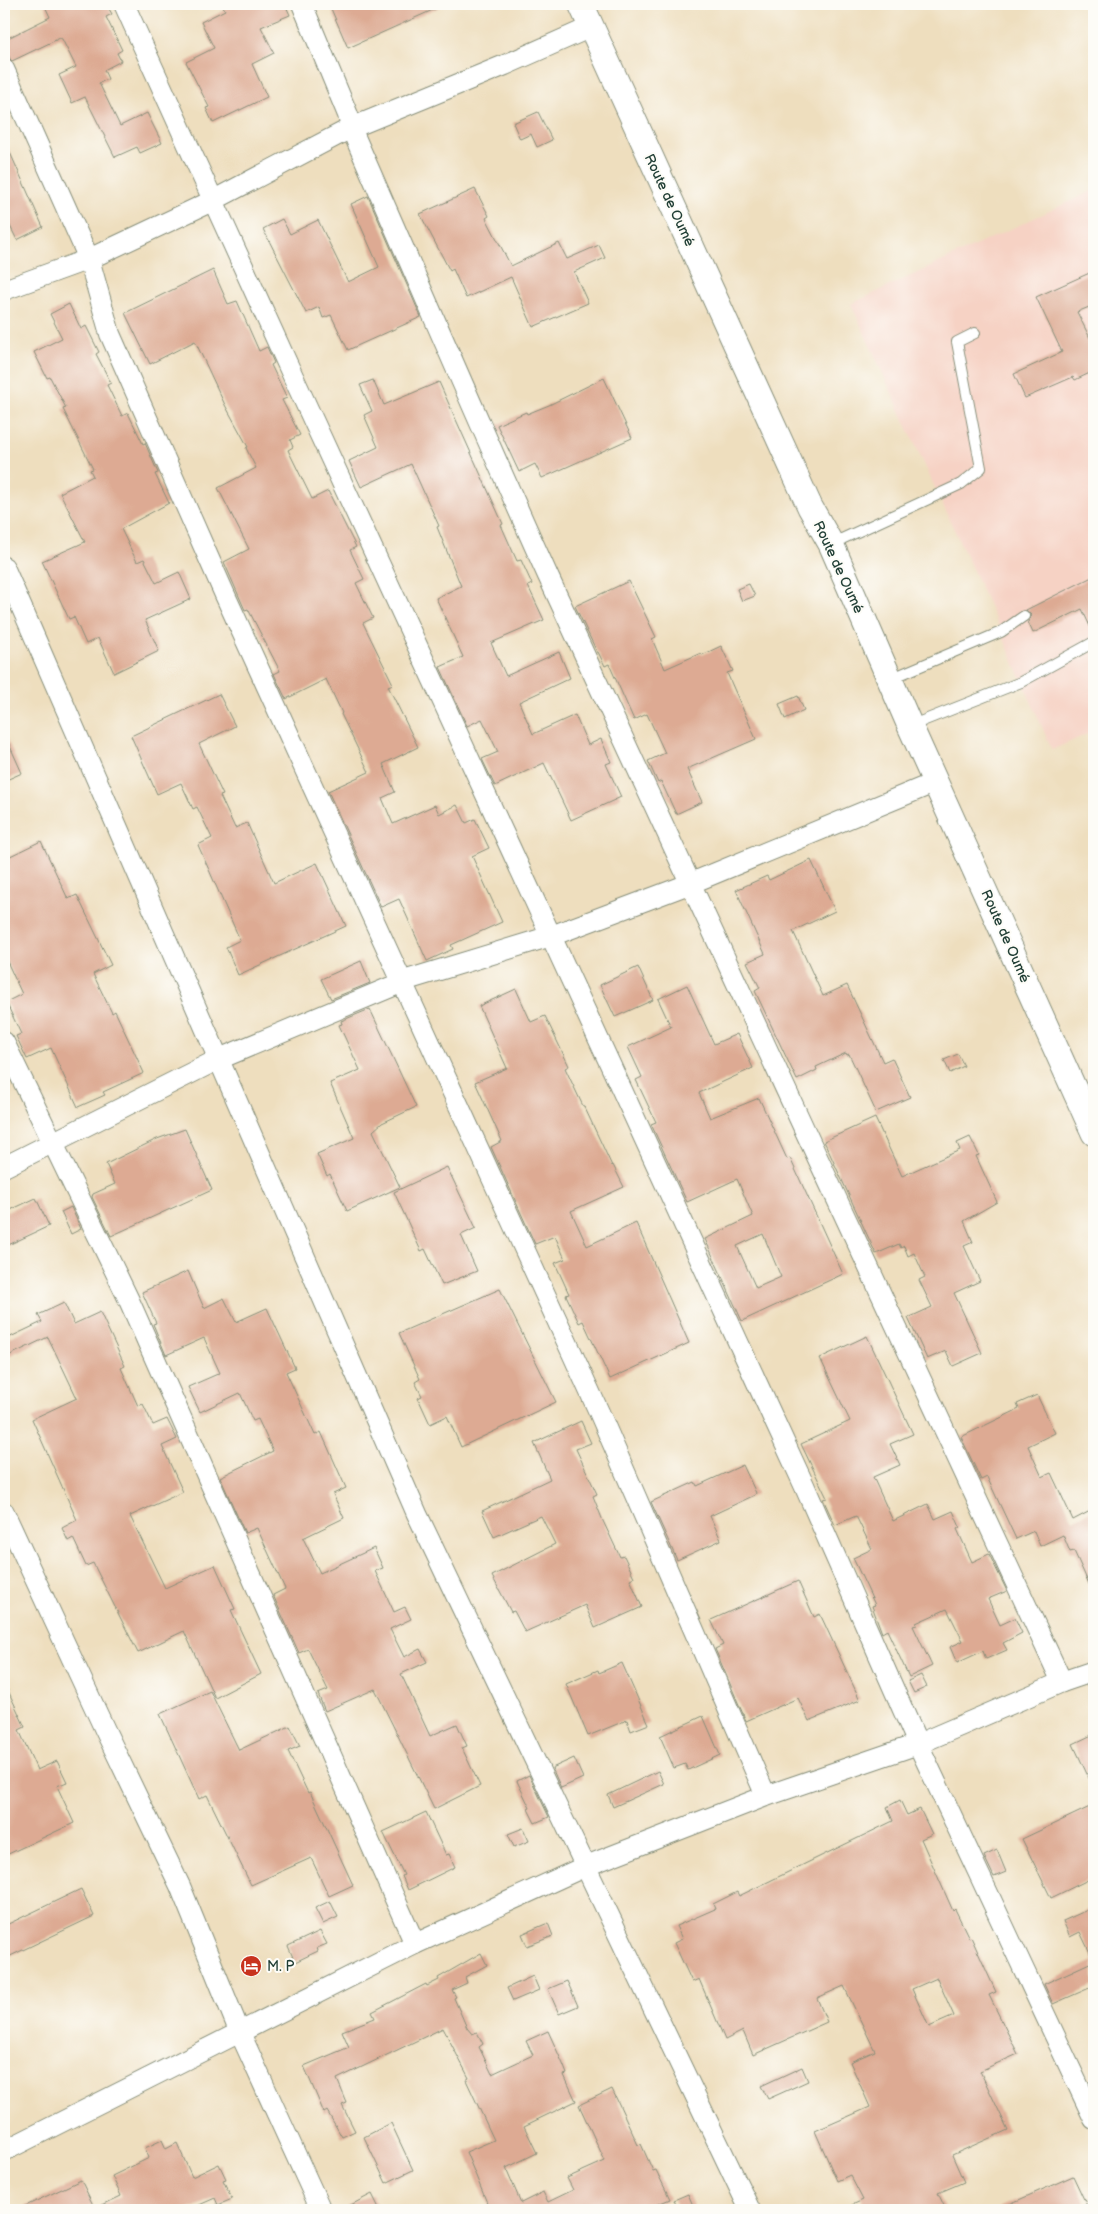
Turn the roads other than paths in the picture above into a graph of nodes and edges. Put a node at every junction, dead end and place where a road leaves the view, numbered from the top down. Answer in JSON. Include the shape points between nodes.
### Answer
{"nodes":[{"id":1,"x":124,"y":4,"type":"edge"},
{"id":2,"x":302,"y":4,"type":"edge"},
{"id":3,"x":581,"y":4,"type":"edge"},
{"id":4,"x":591,"y":27,"type":"junction"},
{"id":5,"x":4,"y":70,"type":"edge"},
{"id":6,"x":351,"y":128,"type":"junction"},
{"id":7,"x":212,"y":201,"type":"junction"},
{"id":8,"x":89,"y":259,"type":"junction"},
{"id":9,"x":4,"y":290,"type":"edge"},
{"id":10,"x":975,"y":333,"type":"dead end"},
{"id":11,"x":831,"y":544,"type":"junction"},
{"id":12,"x":4,"y":567,"type":"edge"},
{"id":13,"x":1024,"y":616,"type":"dead end"},
{"id":14,"x":1094,"y":642,"type":"edge"},
{"id":15,"x":890,"y":680,"type":"junction"},
{"id":16,"x":910,"y":726,"type":"junction"},
{"id":17,"x":936,"y":782,"type":"junction"},
{"id":18,"x":689,"y":884,"type":"junction"},
{"id":19,"x":551,"y":936,"type":"junction"},
{"id":20,"x":403,"y":982,"type":"junction"},
{"id":21,"x":4,"y":1042,"type":"edge"},
{"id":22,"x":219,"y":1059,"type":"junction"},
{"id":23,"x":1094,"y":1132,"type":"edge"},
{"id":24,"x":52,"y":1142,"type":"junction"},
{"id":25,"x":4,"y":1167,"type":"edge"},
{"id":26,"x":4,"y":1512,"type":"edge"},
{"id":27,"x":1094,"y":1671,"type":"edge"},
{"id":28,"x":1062,"y":1682,"type":"junction"},
{"id":29,"x":918,"y":1744,"type":"junction"},
{"id":30,"x":766,"y":1796,"type":"junction"},
{"id":31,"x":586,"y":1866,"type":"junction"},
{"id":32,"x":415,"y":1944,"type":"junction"},
{"id":33,"x":240,"y":2033,"type":"junction"},
{"id":34,"x":1094,"y":2119,"type":"edge"},
{"id":35,"x":4,"y":2151,"type":"edge"},
{"id":36,"x":321,"y":2210,"type":"edge"},
{"id":37,"x":750,"y":2210,"type":"edge"}],
"edges":[{"from":1,"to":7,"type":"street"},
{"from":2,"to":6,"type":"street"},
{"from":3,"to":4,"type":"street","name":"Route de Oumé"},
{"from":4,"to":6,"type":"street"},
{"from":4,"to":11,"type":"street","name":"Route de Oumé","via":[[810,507]]},
{"from":5,"to":8,"type":"street"},
{"from":6,"to":7,"type":"street"},
{"from":6,"to":18,"type":"street","via":[[546,571]]},
{"from":7,"to":8,"type":"street"},
{"from":7,"to":19,"type":"street"},
{"from":8,"to":9,"type":"street"},
{"from":8,"to":20,"type":"street","via":[[110,334],[225,595]]},
{"from":10,"to":11,"type":"lane","via":[[957,342],[981,468],[961,484]]},
{"from":11,"to":15,"type":"street","name":"Route de Oumé"},
{"from":12,"to":22,"type":"street"},
{"from":13,"to":15,"type":"lane","via":[[1001,632]]},
{"from":14,"to":16,"type":"lane","via":[[1021,682]]},
{"from":15,"to":16,"type":"street","name":"Route de Oumé"},
{"from":16,"to":17,"type":"street","name":"Route de Oumé"},
{"from":17,"to":18,"type":"street"},
{"from":17,"to":23,"type":"street","name":"Route de Oumé"},
{"from":18,"to":19,"type":"street"},
{"from":18,"to":28,"type":"street"},
{"from":19,"to":20,"type":"street"},
{"from":19,"to":29,"type":"street","via":[[804,1485]]},
{"from":20,"to":22,"type":"street"},
{"from":20,"to":30,"type":"street","via":[[599,1412]]},
{"from":21,"to":24,"type":"street"},
{"from":22,"to":24,"type":"street"},
{"from":22,"to":31,"type":"street","via":[[417,1514]]},
{"from":24,"to":25,"type":"street"},
{"from":24,"to":32,"type":"street","via":[[128,1298]]},
{"from":26,"to":33,"type":"street","via":[[180,1886]]},
{"from":27,"to":28,"type":"street"},
{"from":28,"to":29,"type":"street"},
{"from":29,"to":30,"type":"street"},
{"from":29,"to":34,"type":"street"},
{"from":30,"to":31,"type":"street"},
{"from":31,"to":32,"type":"street"},
{"from":31,"to":37,"type":"street"},
{"from":32,"to":33,"type":"street"},
{"from":33,"to":35,"type":"street"},
{"from":33,"to":36,"type":"street"}]}
